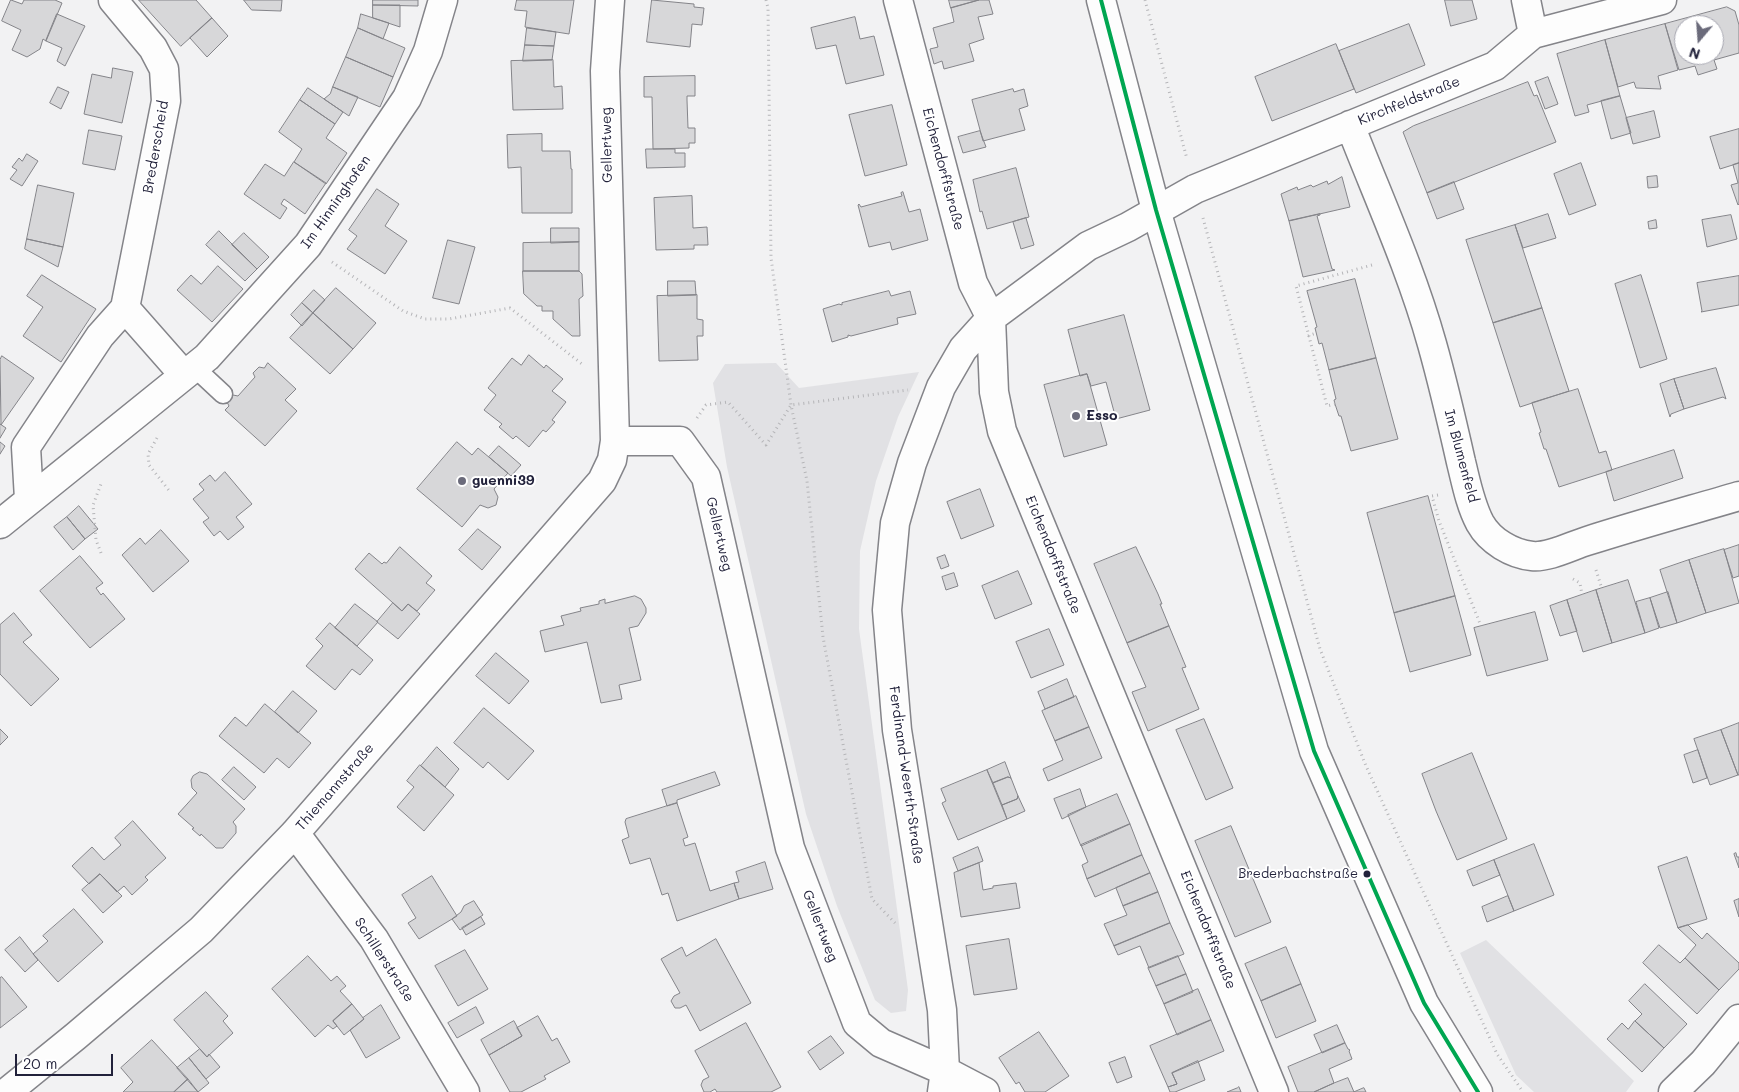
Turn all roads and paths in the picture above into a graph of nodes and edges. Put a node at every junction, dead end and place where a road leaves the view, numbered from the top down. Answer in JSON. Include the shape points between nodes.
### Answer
{"nodes":[{"id":1,"x":113,"y":0,"type":"edge"},
{"id":2,"x":443,"y":0,"type":"edge"},
{"id":3,"x":610,"y":0,"type":"edge"},
{"id":4,"x":766,"y":0,"type":"edge"},
{"id":5,"x":898,"y":0,"type":"edge"},
{"id":6,"x":1101,"y":0,"type":"edge"},
{"id":7,"x":1145,"y":0,"type":"edge"},
{"id":8,"x":1526,"y":0,"type":"edge"},
{"id":9,"x":1662,"y":0,"type":"edge"},
{"id":10,"x":1533,"y":34,"type":"junction"},
{"id":11,"x":1350,"y":125,"type":"junction"},
{"id":12,"x":1195,"y":188,"type":"junction"},
{"id":13,"x":1156,"y":210,"type":"junction"},
{"id":14,"x":1402,"y":257,"type":"junction"},
{"id":15,"x":327,"y":259,"type":"dead end"},
{"id":16,"x":125,"y":308,"type":"junction"},
{"id":17,"x":991,"y":318,"type":"junction"},
{"id":18,"x":1316,"y":333,"type":"dead end"},
{"id":19,"x":1308,"y":336,"type":"junction"},
{"id":20,"x":558,"y":345,"type":"dead end"},
{"id":21,"x":189,"y":371,"type":"junction"},
{"id":22,"x":898,"y":390,"type":"dead end"},
{"id":23,"x":223,"y":394,"type":"dead end"},
{"id":24,"x":728,"y":402,"type":"dead end"},
{"id":25,"x":1335,"y":404,"type":"dead end"},
{"id":26,"x":792,"y":405,"type":"junction"},
{"id":27,"x":158,"y":437,"type":"dead end"},
{"id":28,"x":615,"y":442,"type":"junction"},
{"id":29,"x":102,"y":480,"type":"dead end"},
{"id":30,"x":1467,"y":486,"type":"junction"},
{"id":31,"x":171,"y":493,"type":"dead end"},
{"id":32,"x":1739,"y":496,"type":"edge"},
{"id":33,"x":29,"y":499,"type":"junction"},
{"id":34,"x":0,"y":524,"type":"edge"},
{"id":35,"x":101,"y":553,"type":"dead end"},
{"id":36,"x":1480,"y":626,"type":"dead end"},
{"id":37,"x":294,"y":833,"type":"junction"},
{"id":38,"x":928,"y":932,"type":"junction"},
{"id":39,"x":1739,"y":1019,"type":"edge"},
{"id":40,"x":1703,"y":1063,"type":"junction"},
{"id":41,"x":943,"y":1082,"type":"edge"},
{"id":42,"x":7,"y":1092,"type":"edge"},
{"id":43,"x":465,"y":1092,"type":"edge"},
{"id":44,"x":985,"y":1092,"type":"edge"},
{"id":45,"x":1274,"y":1092,"type":"edge"},
{"id":46,"x":1478,"y":1092,"type":"edge"},
{"id":47,"x":1524,"y":1092,"type":"edge"},
{"id":48,"x":1674,"y":1092,"type":"edge"},
{"id":49,"x":1691,"y":1092,"type":"edge"}],
"edges":[{"from":1,"to":16,"type":"street","name":"Brederscheid","via":[[153,48],[164,70],[166,101]]},
{"from":2,"to":21,"type":"street","name":"Im Hinninghofen","via":[[428,52],[407,98],[308,245],[207,357]]},
{"from":3,"to":28,"type":"street","name":"Gellertweg","via":[[605,71]]},
{"from":4,"to":26,"type":"path","via":[[771,258]]},
{"from":5,"to":17,"type":"street","name":"Eichendorffstraße","via":[[973,283]]},
{"from":6,"to":13,"type":"street"},
{"from":7,"to":12,"type":"path"},
{"from":8,"to":10,"type":"street"},
{"from":9,"to":10,"type":"street","name":"Kirchfeldstraße"},
{"from":10,"to":11,"type":"street","name":"Kirchfeldstraße","via":[[1496,66]]},
{"from":11,"to":12,"type":"street","name":"Kirchfeldstraße"},
{"from":11,"to":14,"type":"street","name":"Im Blumenfeld"},
{"from":12,"to":13,"type":"street","name":"Kirchfeldstraße"},
{"from":12,"to":47,"type":"path","via":[[1320,649],[1366,766],[1497,1054]]},
{"from":13,"to":17,"type":"street","name":"Ferdinand-Weerth-Straße","via":[[1088,246]]},
{"from":13,"to":46,"type":"street","via":[[1314,751],[1424,1004]]},
{"from":14,"to":19,"type":"path","via":[[1296,286]]},
{"from":14,"to":30,"type":"street","name":"Im Blumenfeld","via":[[1433,345]]},
{"from":15,"to":20,"type":"path","via":[[404,311],[425,319],[449,319],[510,308]]},
{"from":16,"to":21,"type":"street"},
{"from":16,"to":33,"type":"street","via":[[100,336],[26,447]]},
{"from":17,"to":38,"type":"street","name":"Ferdinand-Weerth-Straße","via":[[963,349],[942,387],[912,463],[895,523],[887,610],[896,730]]},
{"from":17,"to":45,"type":"street","name":"Eichendorffstraße","via":[[994,392],[1002,431]]},
{"from":18,"to":19,"type":"path"},
{"from":19,"to":25,"type":"path","via":[[1327,406]]},
{"from":21,"to":23,"type":"lane"},
{"from":21,"to":33,"type":"street","name":"Im Hinninghofen"},
{"from":22,"to":26,"type":"path"},
{"from":24,"to":26,"type":"path","via":[[766,446]]},
{"from":26,"to":38,"type":"path","via":[[808,481],[823,637],[872,899],[901,928]]},
{"from":27,"to":31,"type":"path","via":[[148,454],[149,465]]},
{"from":28,"to":37,"type":"street","name":"Thiemannstraße","via":[[612,460],[602,481]]},
{"from":28,"to":41,"type":"street","name":"Gellertweg","via":[[680,441],[706,477],[790,848],[857,1023],[881,1043]]},
{"from":29,"to":35,"type":"path","via":[[93,505],[96,540]]},
{"from":30,"to":32,"type":"street","name":"Im Blumenfeld","via":[[1476,515],[1492,538],[1508,549],[1534,557]]},
{"from":30,"to":36,"type":"path","via":[[1432,496],[1433,508]]},
{"from":33,"to":34,"type":"street","name":"Im Hinninghofen"},
{"from":37,"to":42,"type":"street","name":"Thiemannstraße","via":[[201,930]]},
{"from":37,"to":43,"type":"street","name":"Schillerstraße","via":[[374,939]]},
{"from":38,"to":41,"type":"street","name":"Ferdinand-Weerth-Straße","via":[[942,1010]]},
{"from":39,"to":40,"type":"street"},
{"from":40,"to":48,"type":"street"},
{"from":40,"to":49,"type":"street"},
{"from":41,"to":44,"type":"street"}]}
